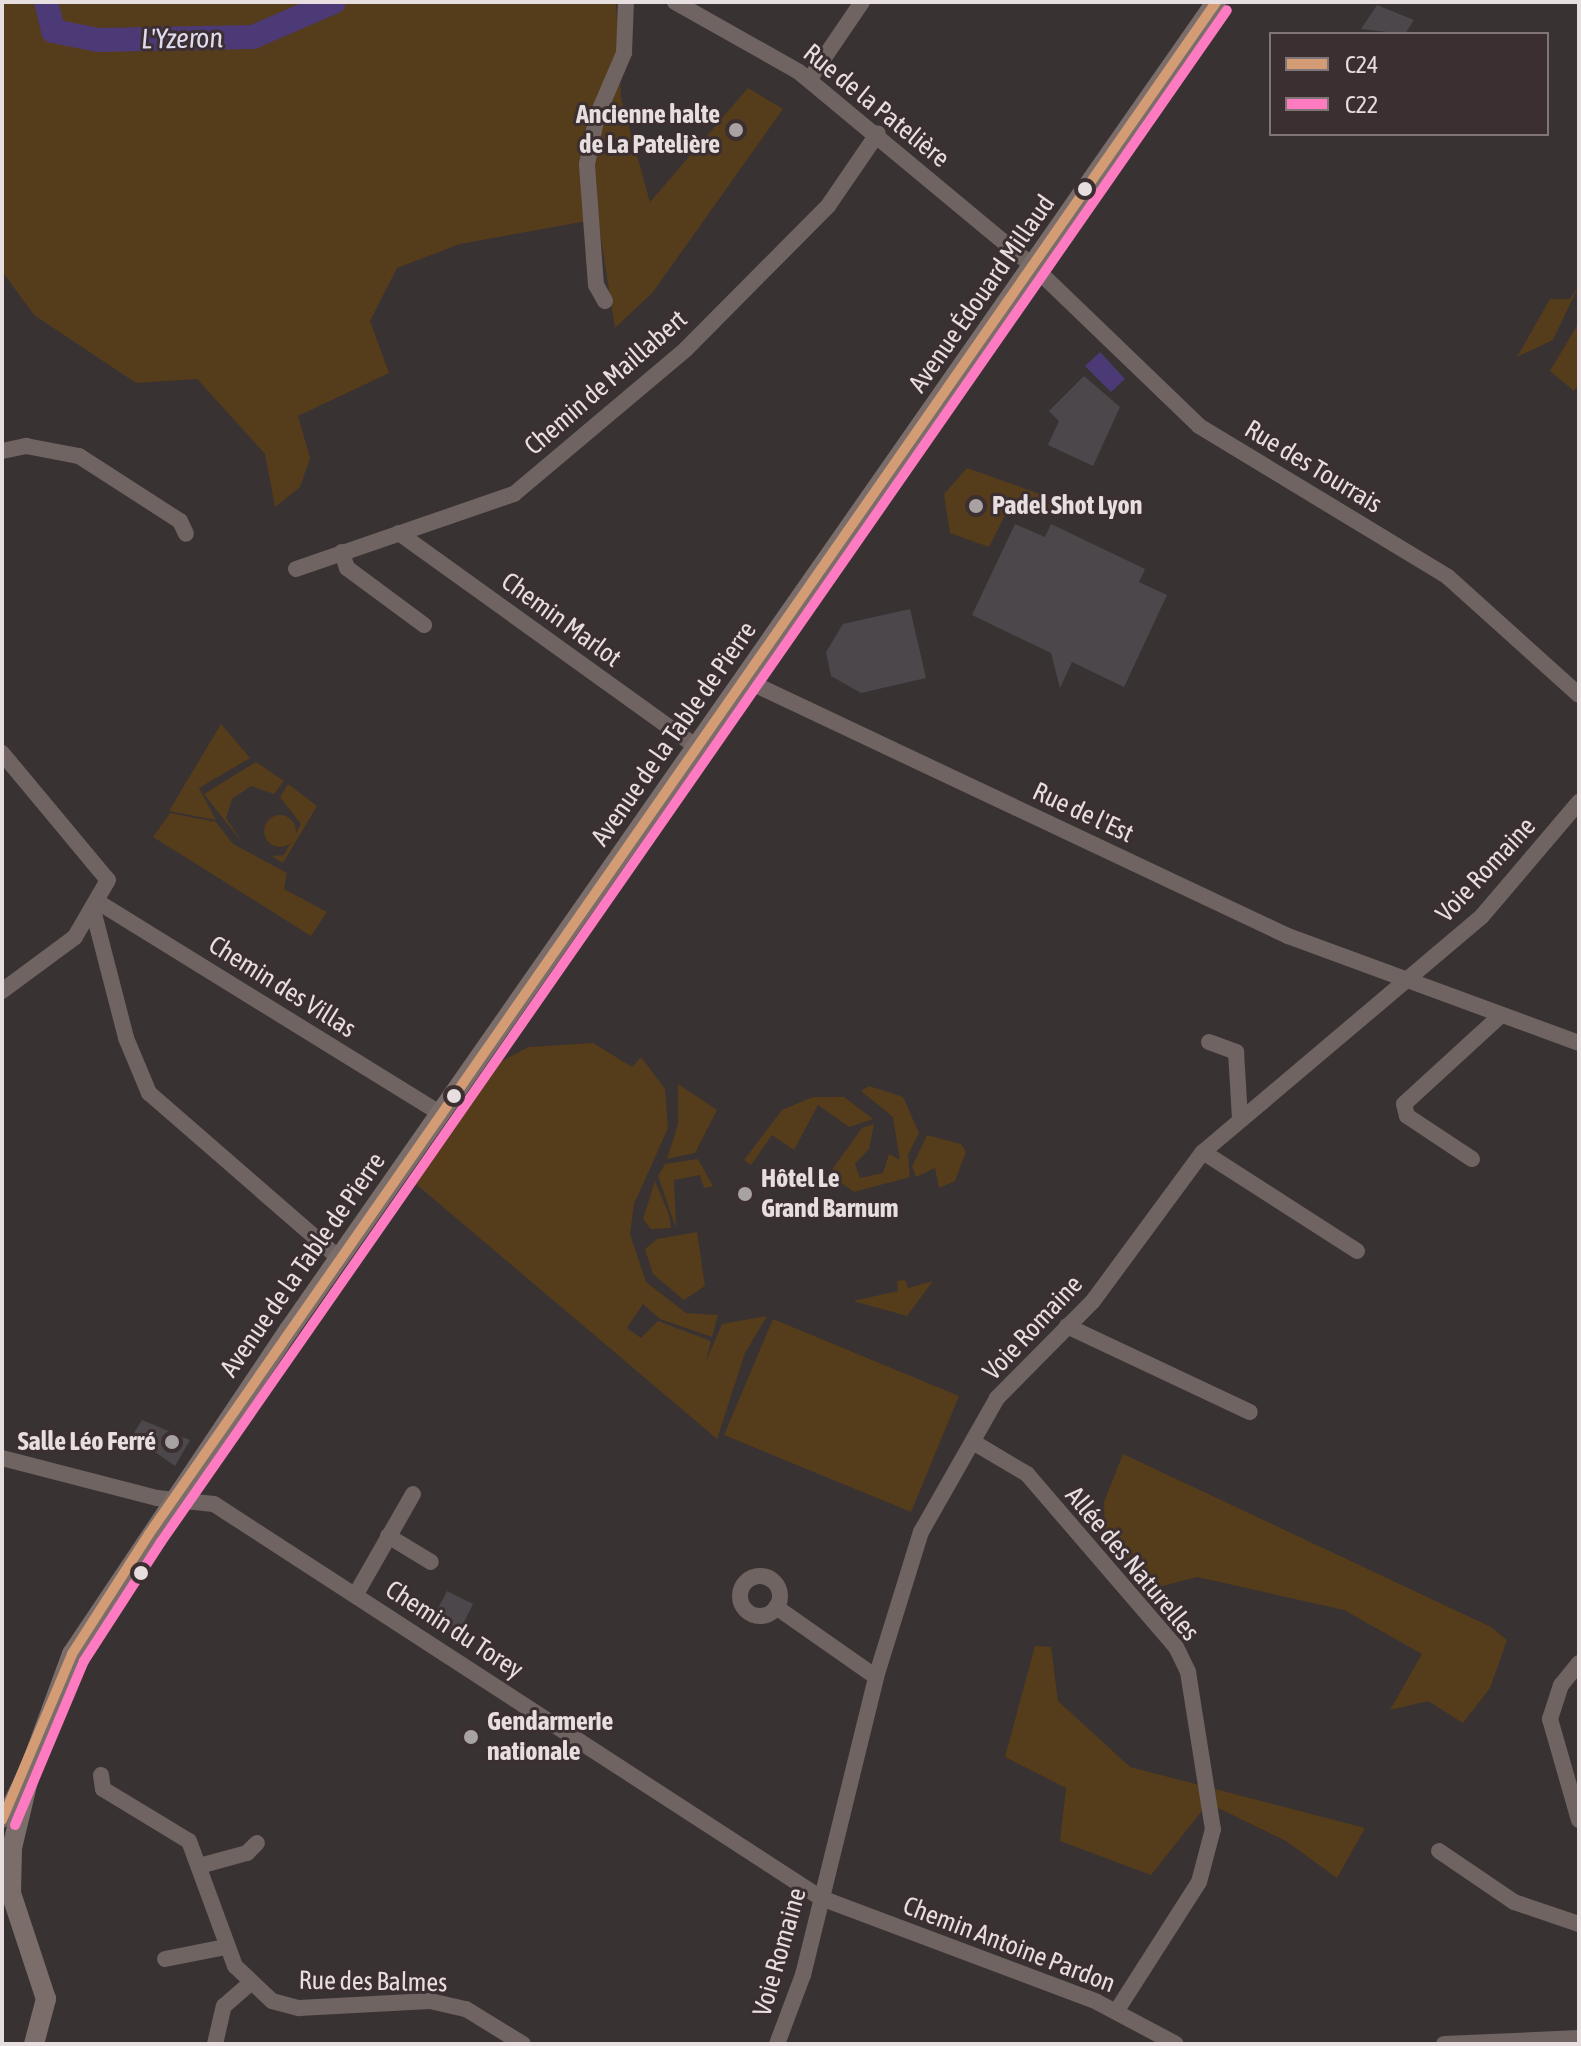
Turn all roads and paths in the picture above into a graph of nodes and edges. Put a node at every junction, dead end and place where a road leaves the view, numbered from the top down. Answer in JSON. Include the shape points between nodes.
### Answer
{"nodes":[{"id":1,"x":626,"y":2,"type":"edge"},
{"id":2,"x":675,"y":2,"type":"edge"},
{"id":3,"x":862,"y":2,"type":"edge"},
{"id":4,"x":1216,"y":2,"type":"edge"},
{"id":5,"x":804,"y":76,"type":"junction"},
{"id":6,"x":878,"y":133,"type":"junction"},
{"id":7,"x":1034,"y":267,"type":"junction"},
{"id":8,"x":605,"y":301,"type":"dead end"},
{"id":9,"x":2,"y":451,"type":"edge"},
{"id":10,"x":399,"y":533,"type":"junction"},
{"id":11,"x":186,"y":534,"type":"dead end"},
{"id":12,"x":342,"y":552,"type":"junction"},
{"id":13,"x":296,"y":569,"type":"dead end"},
{"id":14,"x":816,"y":574,"type":"joint"},
{"id":15,"x":424,"y":625,"type":"dead end"},
{"id":16,"x":743,"y":679,"type":"junction"},
{"id":17,"x":1579,"y":695,"type":"edge"},
{"id":18,"x":695,"y":746,"type":"junction"},
{"id":19,"x":2,"y":753,"type":"edge"},
{"id":20,"x":1579,"y":802,"type":"edge"},
{"id":21,"x":96,"y":906,"type":"junction"},
{"id":22,"x":1407,"y":978,"type":"junction"},
{"id":23,"x":2,"y":991,"type":"edge"},
{"id":24,"x":1499,"y":1017,"type":"junction"},
{"id":25,"x":1209,"y":1042,"type":"dead end"},
{"id":26,"x":1579,"y":1043,"type":"edge"},
{"id":27,"x":441,"y":1114,"type":"junction"},
{"id":28,"x":1240,"y":1120,"type":"junction"},
{"id":29,"x":1203,"y":1152,"type":"junction"},
{"id":30,"x":1472,"y":1159,"type":"dead end"},
{"id":31,"x":1357,"y":1251,"type":"dead end"},
{"id":32,"x":339,"y":1258,"type":"junction"},
{"id":33,"x":1067,"y":1326,"type":"junction"},
{"id":34,"x":1250,"y":1412,"type":"dead end"},
{"id":35,"x":973,"y":1442,"type":"junction"},
{"id":36,"x":2,"y":1458,"type":"edge"},
{"id":37,"x":413,"y":1494,"type":"dead end"},
{"id":38,"x":174,"y":1498,"type":"junction"},
{"id":39,"x":388,"y":1536,"type":"junction"},
{"id":40,"x":431,"y":1562,"type":"dead end"},
{"id":41,"x":356,"y":1594,"type":"junction"},
{"id":42,"x":776,"y":1607,"type":"dead end"},
{"id":43,"x":1579,"y":1663,"type":"edge"},
{"id":44,"x":876,"y":1677,"type":"junction"},
{"id":45,"x":33,"y":1760,"type":"junction"},
{"id":46,"x":101,"y":1775,"type":"dead end"},
{"id":47,"x":2,"y":1820,"type":"edge"},
{"id":48,"x":1579,"y":1820,"type":"edge"},
{"id":49,"x":257,"y":1843,"type":"dead end"},
{"id":50,"x":1439,"y":1851,"type":"dead end"},
{"id":51,"x":203,"y":1865,"type":"junction"},
{"id":52,"x":821,"y":1898,"type":"junction"},
{"id":53,"x":1579,"y":1924,"type":"edge"},
{"id":54,"x":225,"y":1947,"type":"junction"},
{"id":55,"x":165,"y":1959,"type":"dead end"},
{"id":56,"x":248,"y":1985,"type":"junction"},
{"id":57,"x":1116,"y":2012,"type":"junction"},
{"id":58,"x":1579,"y":2038,"type":"edge"},
{"id":59,"x":1173,"y":2043,"type":"edge"},
{"id":60,"x":34,"y":2044,"type":"edge"},
{"id":61,"x":215,"y":2044,"type":"edge"},
{"id":62,"x":523,"y":2044,"type":"edge"},
{"id":63,"x":777,"y":2044,"type":"edge"},
{"id":64,"x":1444,"y":2044,"type":"edge"}],
"edges":[{"from":1,"to":8,"type":"street","via":[[624,53],[597,116],[587,164],[596,285]]},
{"from":2,"to":5,"type":"street","name":"Rue de la Patelière","via":[[771,52]]},
{"from":3,"to":5,"type":"street"},
{"from":4,"to":7,"type":"main road","name":"Avenue Édouard Millaud"},
{"from":5,"to":6,"type":"street","name":"Rue de la Patelière"},
{"from":6,"to":7,"type":"street","name":"Rue de la Patelière"},
{"from":6,"to":10,"type":"street","name":"Chemin de Maillabert","via":[[828,206],[705,330],[514,494]]},
{"from":7,"to":14,"type":"main road","name":"Avenue Édouard Millaud"},
{"from":7,"to":17,"type":"street","name":"Rue des Tourrais","via":[[1199,426],[1448,577]]},
{"from":9,"to":11,"type":"street","via":[[26,446],[79,456],[180,521]]},
{"from":10,"to":12,"type":"street","name":"Chemin de Maillabert"},
{"from":10,"to":18,"type":"street","name":"Chemin Marlot"},
{"from":12,"to":13,"type":"street","name":"Chemin de Maillabert"},
{"from":12,"to":15,"type":"street","via":[[347,568]]},
{"from":14,"to":16,"type":"main road","name":"Avenue de la Table de Pierre"},
{"from":16,"to":18,"type":"main road","name":"Avenue de la Table de Pierre"},
{"from":16,"to":22,"type":"street","name":"Rue de l'Est","via":[[1288,936]]},
{"from":18,"to":27,"type":"main road","name":"Avenue de la Table de Pierre"},
{"from":19,"to":21,"type":"street","via":[[108,880]]},
{"from":20,"to":22,"type":"street","name":"Voie Romaine","via":[[1482,916]]},
{"from":21,"to":23,"type":"street","via":[[75,937]]},
{"from":21,"to":27,"type":"street","name":"Chemin des Villas"},
{"from":21,"to":32,"type":"street","via":[[126,1038],[149,1093]]},
{"from":22,"to":24,"type":"street","name":"Rue de l'Est"},
{"from":22,"to":28,"type":"street","name":"Voie Romaine"},
{"from":24,"to":26,"type":"street","name":"Rue de l'Est"},
{"from":24,"to":30,"type":"street","via":[[1404,1104],[1407,1116]]},
{"from":25,"to":28,"type":"street","via":[[1236,1052]]},
{"from":27,"to":32,"type":"main road","name":"Avenue de la Table de Pierre"},
{"from":28,"to":29,"type":"street","name":"Voie Romaine"},
{"from":29,"to":31,"type":"street"},
{"from":29,"to":33,"type":"street","name":"Voie Romaine","via":[[1093,1301]]},
{"from":32,"to":38,"type":"main road","name":"Avenue de la Table de Pierre"},
{"from":33,"to":34,"type":"street"},
{"from":33,"to":35,"type":"street","name":"Voie Romaine","via":[[1015,1375]]},
{"from":35,"to":44,"type":"street","name":"Voie Romaine","via":[[921,1532]]},
{"from":35,"to":57,"type":"street","name":"Allée des Naturelles","via":[[1027,1474],[1104,1570],[1176,1647],[1188,1672],[1213,1829],[1199,1882]]},
{"from":36,"to":38,"type":"street","name":"Chemin du Torey"},
{"from":37,"to":39,"type":"street"},
{"from":38,"to":41,"type":"street","name":"Chemin du Torey","via":[[214,1504]]},
{"from":38,"to":45,"type":"main road","name":"Avenue de la Table de Pierre","via":[[72,1654]]},
{"from":39,"to":40,"type":"street"},
{"from":39,"to":41,"type":"street"},
{"from":41,"to":52,"type":"street","name":"Chemin du Torey"},
{"from":42,"to":44,"type":"street"},
{"from":43,"to":48,"type":"street","via":[[1561,1685],[1550,1719]]},
{"from":44,"to":52,"type":"street","name":"Voie Romaine"},
{"from":45,"to":47,"type":"street"},
{"from":45,"to":60,"type":"main road","name":"Avenue de la Table de Pierre","via":[[9,1872],[17,1914],[43,1977],[46,1999]]},
{"from":46,"to":51,"type":"street","via":[[103,1789],[189,1841]]},
{"from":49,"to":51,"type":"street","via":[[247,1853]]},
{"from":50,"to":53,"type":"street","via":[[1490,1889]]},
{"from":51,"to":54,"type":"street"},
{"from":52,"to":57,"type":"street","name":"Chemin Antoine Pardon"},
{"from":52,"to":63,"type":"street","name":"Voie Romaine"},
{"from":54,"to":55,"type":"street"},
{"from":54,"to":56,"type":"street"},
{"from":56,"to":61,"type":"street","via":[[224,2006]]},
{"from":56,"to":62,"type":"street","name":"Rue des Balmes","via":[[299,2008],[430,2001],[466,2009]]},
{"from":57,"to":59,"type":"street","name":"Chemin Antoine Pardon"},
{"from":58,"to":64,"type":"street"}]}
